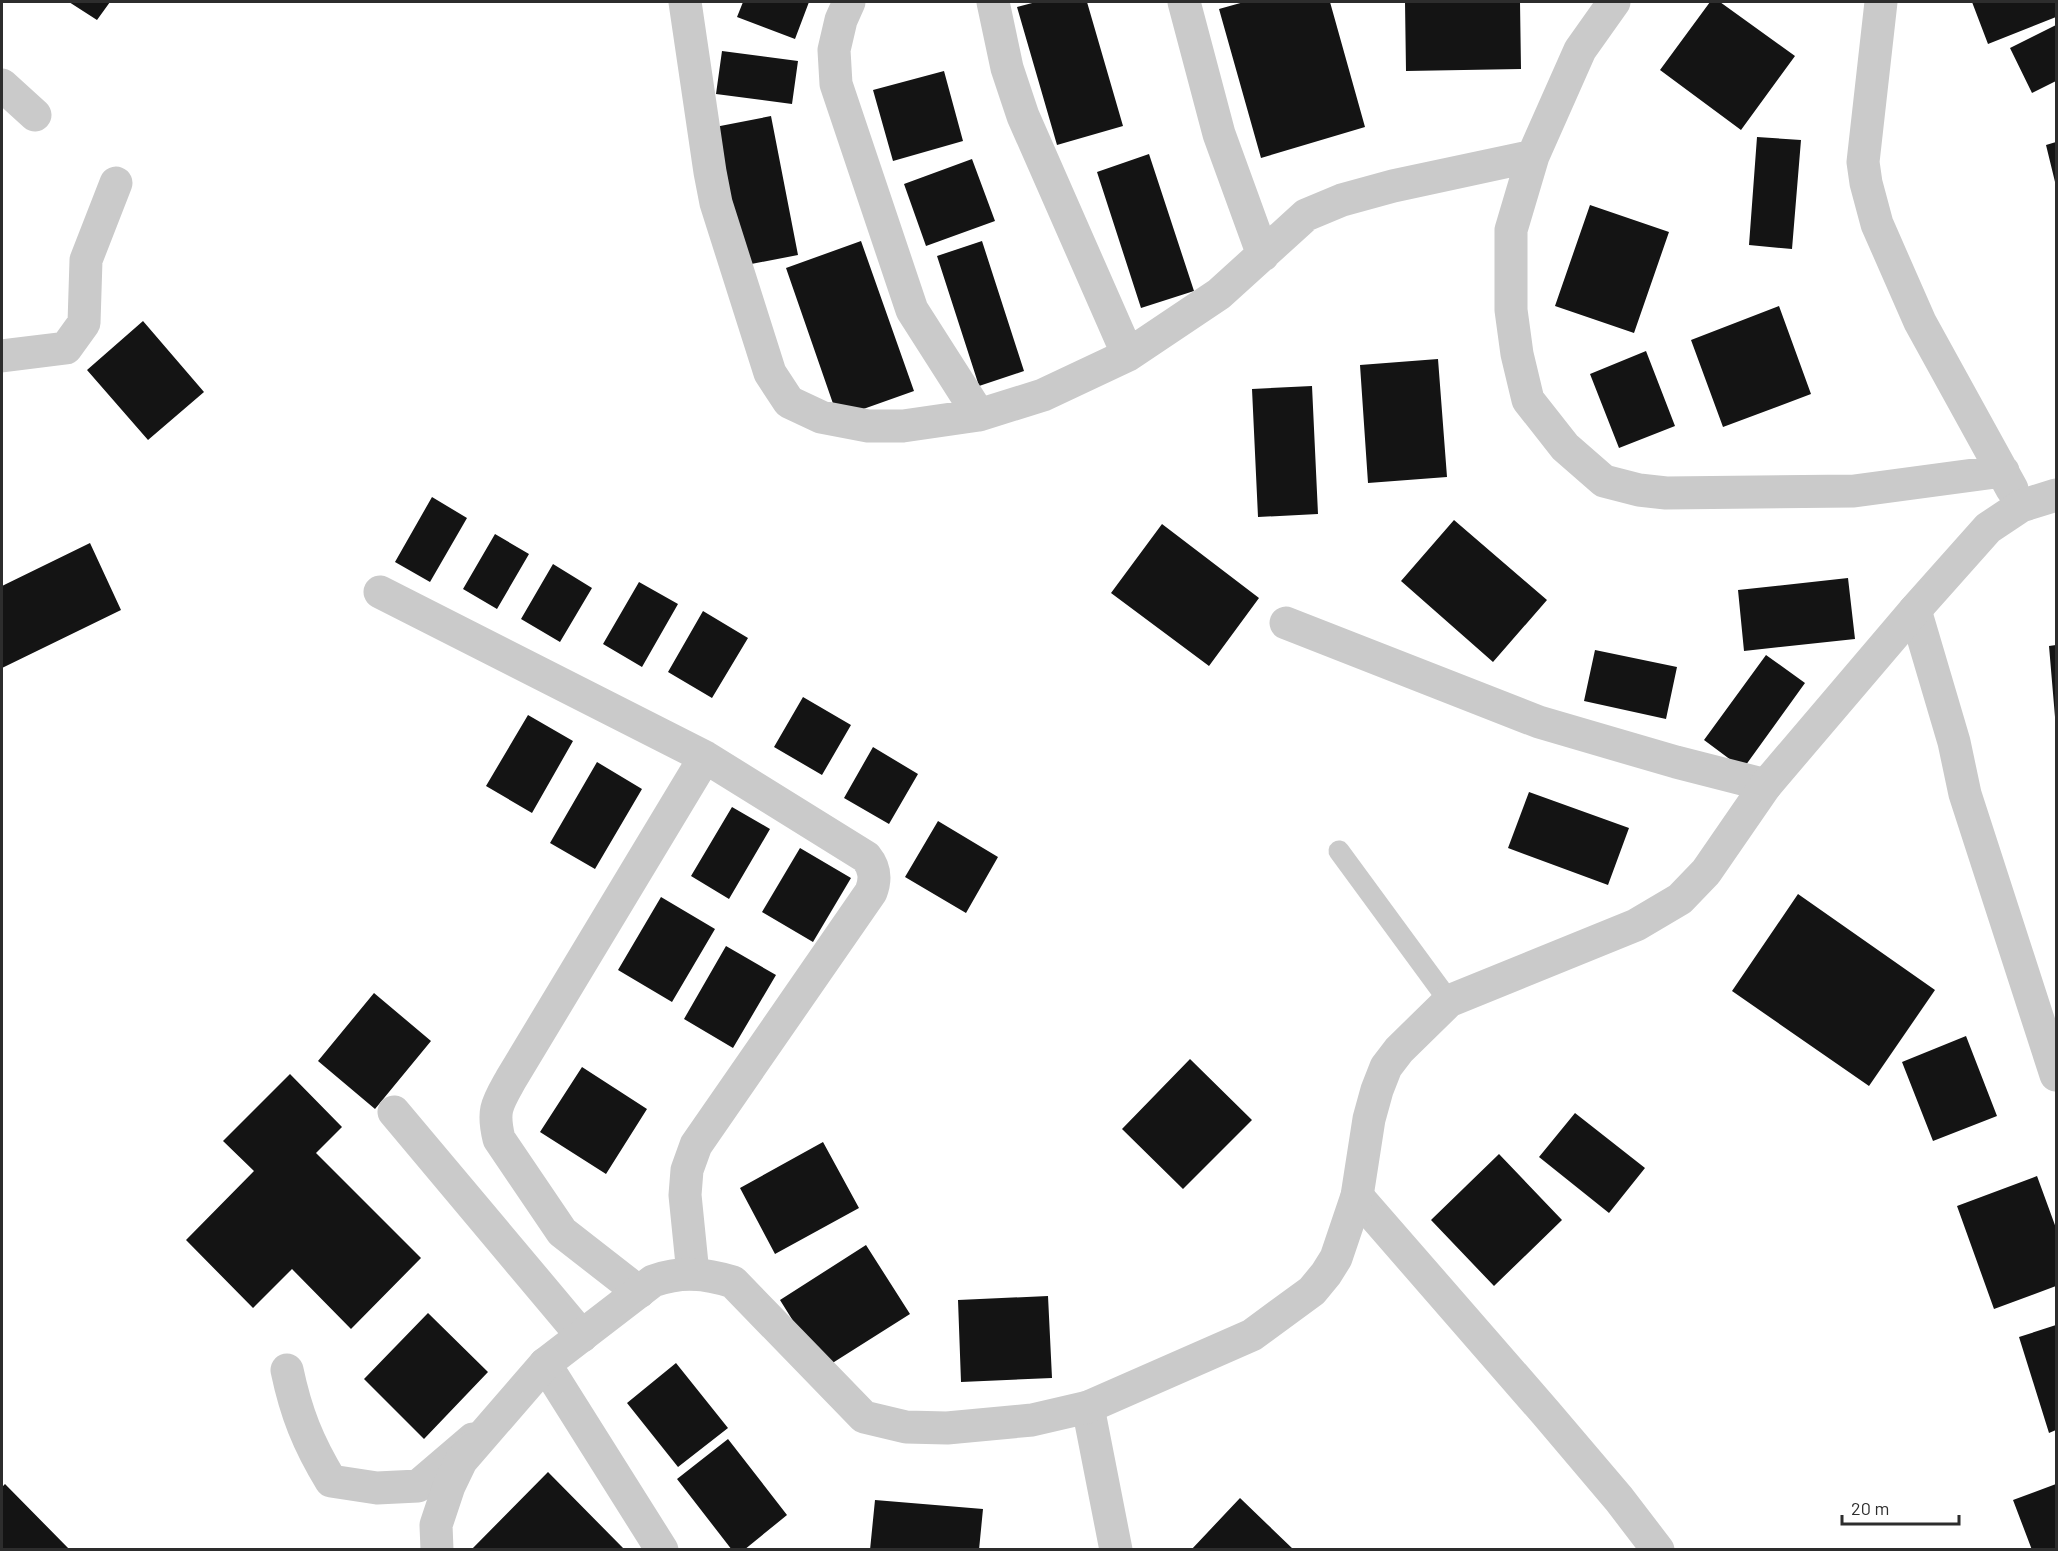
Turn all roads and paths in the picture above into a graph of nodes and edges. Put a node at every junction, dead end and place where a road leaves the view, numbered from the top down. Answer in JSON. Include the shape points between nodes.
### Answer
{"nodes":[{"id":1,"x":685,"y":2,"type":"edge"},
{"id":2,"x":849,"y":2,"type":"edge"},
{"id":3,"x":993,"y":2,"type":"edge"},
{"id":4,"x":1184,"y":2,"type":"edge"},
{"id":5,"x":1614,"y":2,"type":"edge"},
{"id":6,"x":1881,"y":2,"type":"edge"},
{"id":7,"x":2,"y":85,"type":"edge"},
{"id":8,"x":35,"y":115,"type":"dead end"},
{"id":9,"x":1533,"y":156,"type":"junction"},
{"id":10,"x":116,"y":183,"type":"dead end"},
{"id":11,"x":1263,"y":255,"type":"junction"},
{"id":12,"x":1128,"y":355,"type":"junction"},
{"id":13,"x":2,"y":356,"type":"edge"},
{"id":14,"x":979,"y":415,"type":"junction"},
{"id":15,"x":2002,"y":471,"type":"junction"},
{"id":16,"x":2056,"y":495,"type":"edge"},
{"id":17,"x":2021,"y":506,"type":"junction"},
{"id":18,"x":380,"y":592,"type":"dead end"},
{"id":19,"x":1915,"y":610,"type":"junction"},
{"id":20,"x":1286,"y":623,"type":"dead end"},
{"id":21,"x":705,"y":757,"type":"junction"},
{"id":22,"x":1766,"y":785,"type":"junction"},
{"id":23,"x":1340,"y":851,"type":"dead end"},
{"id":24,"x":1449,"y":1001,"type":"junction"},
{"id":25,"x":2056,"y":1075,"type":"edge"},
{"id":26,"x":394,"y":1112,"type":"dead end"},
{"id":27,"x":1357,"y":1196,"type":"junction"},
{"id":28,"x":693,"y":1274,"type":"junction"},
{"id":29,"x":639,"y":1292,"type":"junction"},
{"id":30,"x":582,"y":1336,"type":"junction"},
{"id":31,"x":545,"y":1364,"type":"junction"},
{"id":32,"x":287,"y":1370,"type":"dead end"},
{"id":33,"x":1088,"y":1407,"type":"junction"},
{"id":34,"x":499,"y":1417,"type":"junction"},
{"id":35,"x":437,"y":1550,"type":"edge"},
{"id":36,"x":662,"y":1550,"type":"edge"},
{"id":37,"x":1116,"y":1550,"type":"edge"},
{"id":38,"x":1658,"y":1550,"type":"edge"}],
"edges":[{"from":1,"to":14,"type":"street","via":[[716,203],[770,373],[789,402],[821,417],[868,426],[903,426]]},
{"from":2,"to":14,"type":"street","via":[[834,50],[836,84],[912,310]]},
{"from":3,"to":12,"type":"street","via":[[1007,68],[1023,116]]},
{"from":4,"to":11,"type":"street","via":[[1219,134]]},
{"from":5,"to":9,"type":"street","via":[[1580,50]]},
{"from":6,"to":15,"type":"street","via":[[1863,162],[1866,183],[1877,224],[1920,322]]},
{"from":7,"to":8,"type":"street"},
{"from":9,"to":11,"type":"street","via":[[1342,200],[1306,215]]},
{"from":9,"to":15,"type":"street","via":[[1511,230],[1511,310],[1517,354],[1528,400],[1564,447],[1604,481],[1666,493],[1843,492]]},
{"from":10,"to":13,"type":"street","via":[[86,260],[84,323],[66,348]]},
{"from":11,"to":12,"type":"street","via":[[1219,294]]},
{"from":12,"to":14,"type":"street","via":[[1043,395]]},
{"from":15,"to":17,"type":"street"},
{"from":16,"to":17,"type":"street"},
{"from":17,"to":19,"type":"street","via":[[1989,528]]},
{"from":18,"to":21,"type":"street"},
{"from":19,"to":22,"type":"street"},
{"from":19,"to":25,"type":"street","via":[[1954,742],[1965,794]]},
{"from":20,"to":22,"type":"street","via":[[1539,722]]},
{"from":21,"to":28,"type":"street","via":[[866,856],[875,883],[696,1145],[687,1170],[685,1195]]},
{"from":21,"to":29,"type":"street","via":[[497,1104],[499,1139],[562,1232]]},
{"from":22,"to":24,"type":"street","via":[[1706,872],[1680,899],[1636,925]]},
{"from":23,"to":24,"type":"lane"},
{"from":24,"to":27,"type":"street","via":[[1386,1067],[1369,1119]]},
{"from":26,"to":30,"type":"street"},
{"from":27,"to":33,"type":"street","via":[[1336,1258],[1312,1291],[1292,1307],[1252,1335]]},
{"from":27,"to":38,"type":"street","via":[[1619,1498]]},
{"from":28,"to":29,"type":"street","via":[[673,1274],[653,1281]]},
{"from":28,"to":33,"type":"street","via":[[733,1282],[864,1417],[906,1427],[947,1428],[1032,1420]]},
{"from":29,"to":30,"type":"street"},
{"from":30,"to":31,"type":"street"},
{"from":31,"to":34,"type":"street"},
{"from":31,"to":36,"type":"street"},
{"from":32,"to":34,"type":"street","via":[[310,1446],[331,1481],[377,1488],[418,1486]]},
{"from":33,"to":37,"type":"street"},
{"from":34,"to":35,"type":"street","via":[[461,1461],[449,1486],[436,1525]]}]}
